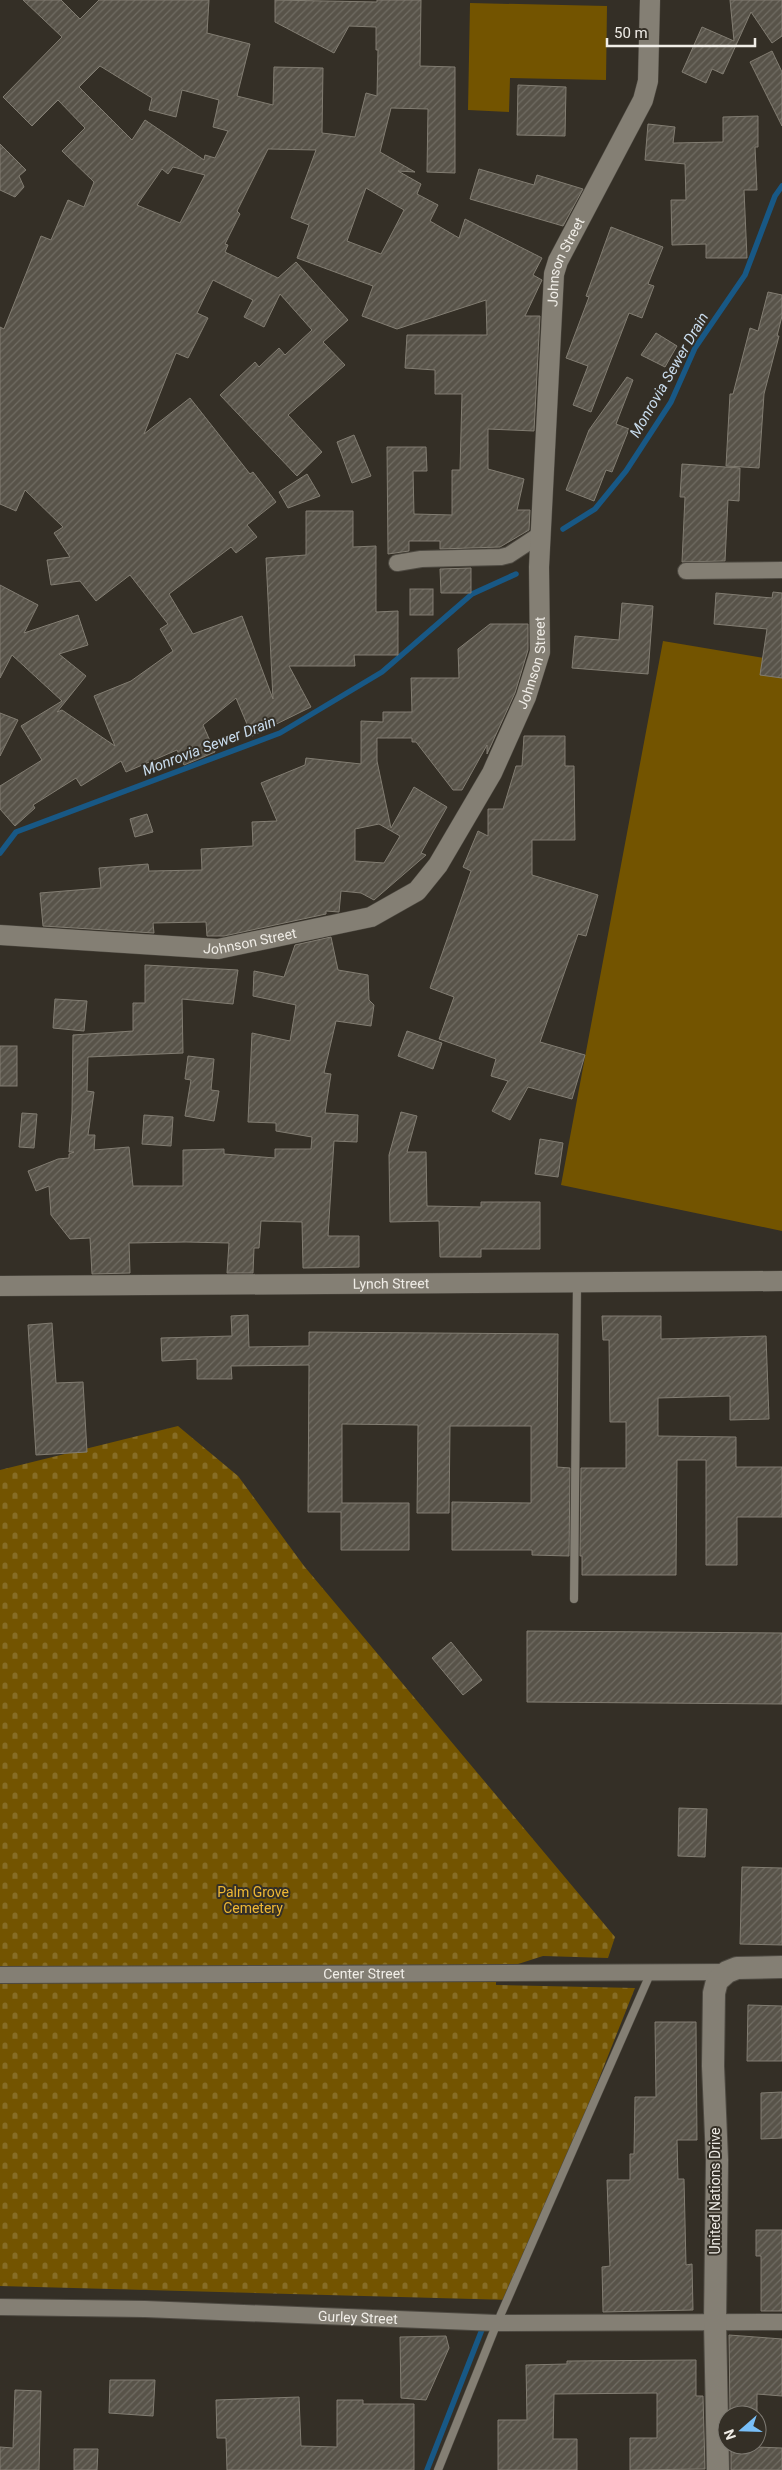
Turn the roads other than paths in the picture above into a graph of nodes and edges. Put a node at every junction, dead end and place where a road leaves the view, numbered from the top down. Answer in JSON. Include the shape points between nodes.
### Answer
{"nodes":[{"id":1,"x":650,"y":0,"type":"edge"},
{"id":2,"x":540,"y":534,"type":"junction"},
{"id":3,"x":397,"y":563,"type":"dead end"},
{"id":4,"x":782,"y":570,"type":"edge"},
{"id":5,"x":686,"y":571,"type":"dead end"},
{"id":6,"x":0,"y":935,"type":"edge"},
{"id":7,"x":577,"y":1281,"type":"junction"},
{"id":8,"x":782,"y":1281,"type":"edge"},
{"id":9,"x":0,"y":1286,"type":"edge"},
{"id":10,"x":574,"y":1599,"type":"dead end"},
{"id":11,"x":782,"y":1967,"type":"edge"},
{"id":12,"x":651,"y":1972,"type":"junction"},
{"id":13,"x":727,"y":1972,"type":"junction"},
{"id":14,"x":0,"y":1975,"type":"edge"},
{"id":15,"x":0,"y":2307,"type":"edge"},
{"id":16,"x":715,"y":2322,"type":"junction"},
{"id":17,"x":782,"y":2322,"type":"edge"},
{"id":18,"x":497,"y":2323,"type":"junction"},
{"id":19,"x":438,"y":2470,"type":"edge"},
{"id":20,"x":718,"y":2470,"type":"edge"}],
"edges":[{"from":1,"to":2,"type":"street","name":"Johnson Street","via":[[648,82],[642,100],[554,274]]},
{"from":2,"to":3,"type":"street","via":[[501,557],[421,559]]},
{"from":2,"to":6,"type":"street","name":"Johnson Street","via":[[540,652],[526,696],[492,773],[438,865],[417,892],[371,917],[218,949]]},
{"from":4,"to":5,"type":"street"},
{"from":7,"to":8,"type":"street","name":"Lynch Street"},
{"from":7,"to":9,"type":"street","name":"Lynch Street"},
{"from":7,"to":10,"type":"lane"},
{"from":11,"to":13,"type":"main road","via":[[737,1968]]},
{"from":12,"to":13,"type":"street","name":"Center Street"},
{"from":12,"to":14,"type":"street","name":"Center Street"},
{"from":12,"to":18,"type":"lane"},
{"from":13,"to":16,"type":"main road","name":"United Nations Drive","via":[[717,1981],[714,1993]]},
{"from":15,"to":18,"type":"street","name":"Gurley Street"},
{"from":16,"to":17,"type":"street","name":"Gurley Street"},
{"from":16,"to":18,"type":"street","name":"Gurley Street"},
{"from":16,"to":20,"type":"main road","name":"United Nations Drive"},
{"from":18,"to":19,"type":"lane"}]}
